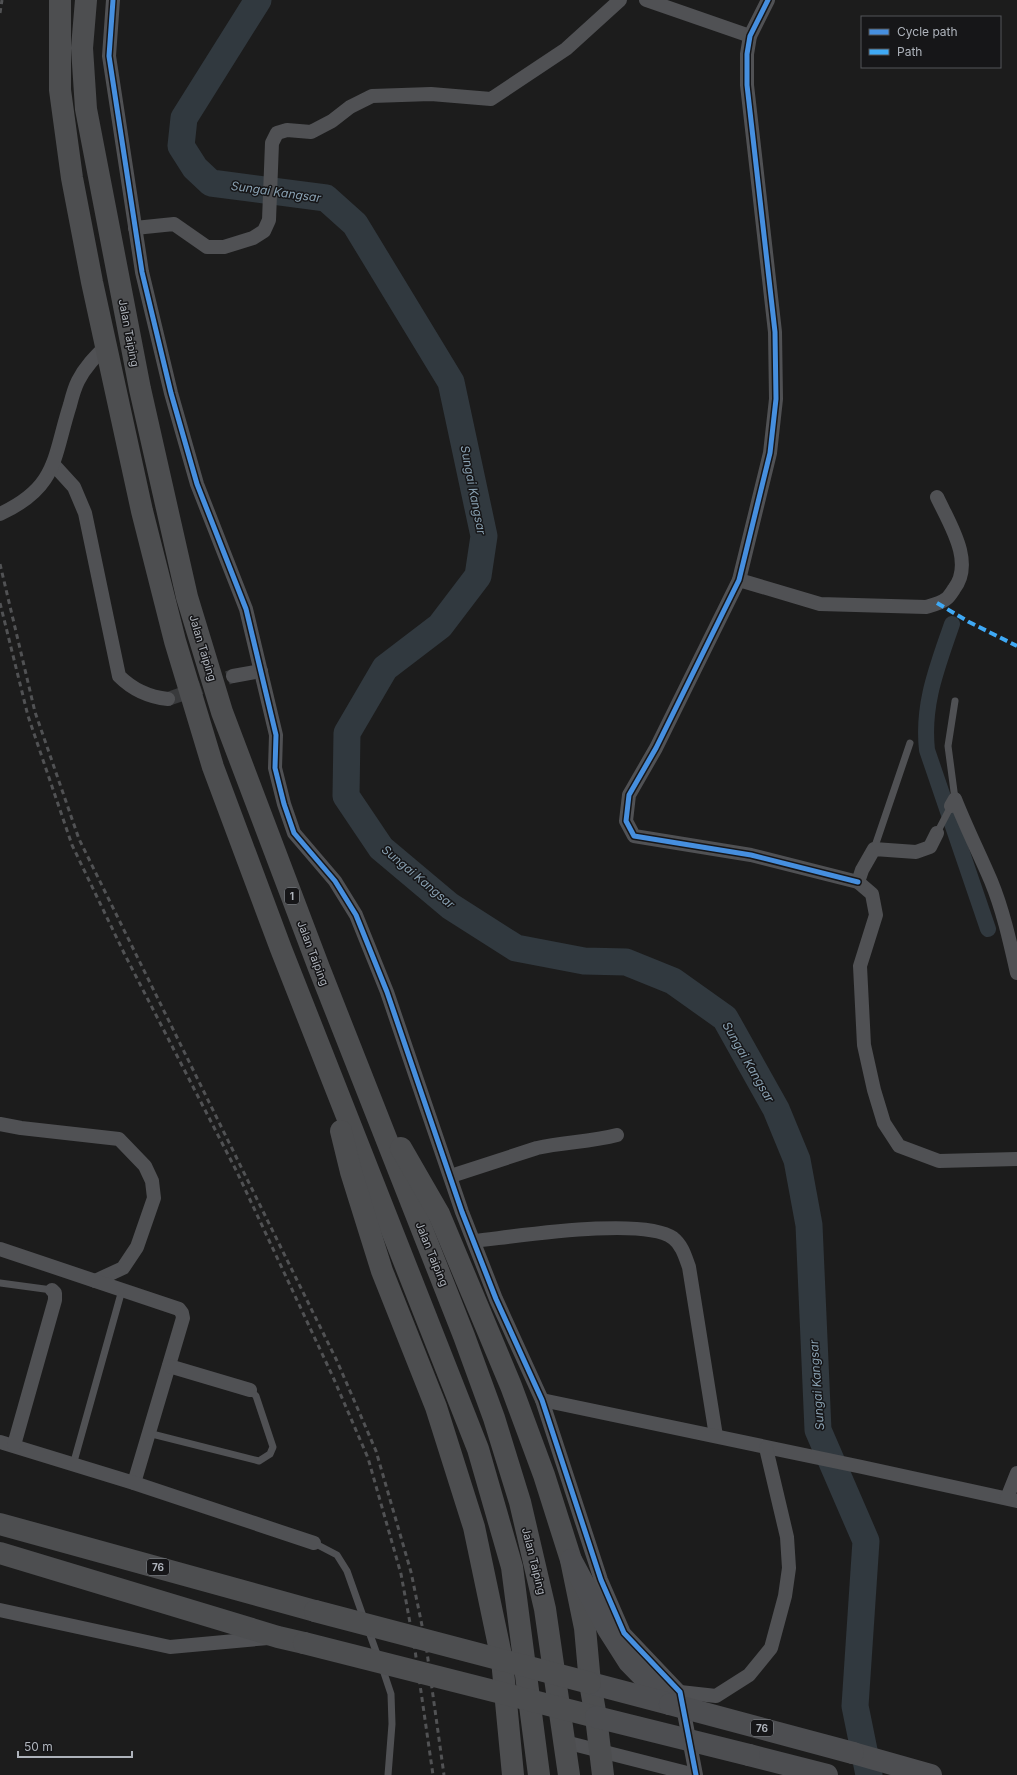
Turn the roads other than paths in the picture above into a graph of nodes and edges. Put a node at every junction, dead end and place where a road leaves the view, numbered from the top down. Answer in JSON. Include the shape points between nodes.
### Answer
{"nodes":[{"id":1,"x":60,"y":0,"type":"edge"},
{"id":2,"x":86,"y":0,"type":"edge"},
{"id":3,"x":113,"y":0,"type":"edge"},
{"id":4,"x":620,"y":0,"type":"edge"},
{"id":5,"x":646,"y":0,"type":"edge"},
{"id":6,"x":768,"y":0,"type":"edge"},
{"id":7,"x":750,"y":36,"type":"junction"},
{"id":8,"x":135,"y":228,"type":"junction"},
{"id":9,"x":106,"y":346,"type":"junction"},
{"id":10,"x":54,"y":464,"type":"junction"},
{"id":11,"x":936,"y":497,"type":"dead end"},
{"id":12,"x":0,"y":514,"type":"edge"},
{"id":13,"x":739,"y":580,"type":"junction"},
{"id":14,"x":261,"y":671,"type":"junction"},
{"id":15,"x":233,"y":676,"type":"tunnel mouth"},
{"id":16,"x":168,"y":698,"type":"tunnel mouth"},
{"id":17,"x":955,"y":701,"type":"dead end"},
{"id":18,"x":910,"y":743,"type":"dead end"},
{"id":19,"x":953,"y":802,"type":"junction"},
{"id":20,"x":937,"y":832,"type":"joint"},
{"id":21,"x":874,"y":849,"type":"junction"},
{"id":22,"x":858,"y":882,"type":"junction"},
{"id":23,"x":1017,"y":973,"type":"edge"},
{"id":24,"x":334,"y":1082,"type":"junction"},
{"id":25,"x":378,"y":1114,"type":"junction"},
{"id":26,"x":0,"y":1124,"type":"edge"},
{"id":27,"x":617,"y":1135,"type":"dead end"},
{"id":28,"x":1017,"y":1159,"type":"edge"},
{"id":29,"x":450,"y":1176,"type":"junction"},
{"id":30,"x":474,"y":1241,"type":"junction"},
{"id":31,"x":0,"y":1249,"type":"edge"},
{"id":32,"x":95,"y":1281,"type":"junction"},
{"id":33,"x":0,"y":1283,"type":"edge"},
{"id":34,"x":52,"y":1290,"type":"joint"},
{"id":35,"x":122,"y":1290,"type":"junction"},
{"id":36,"x":169,"y":1366,"type":"junction"},
{"id":37,"x":250,"y":1390,"type":"joint"},
{"id":38,"x":542,"y":1400,"type":"junction"},
{"id":39,"x":148,"y":1433,"type":"junction"},
{"id":40,"x":716,"y":1436,"type":"junction"},
{"id":41,"x":7,"y":1443,"type":"edge"},
{"id":42,"x":772,"y":1449,"type":"junction"},
{"id":43,"x":73,"y":1465,"type":"junction"},
{"id":44,"x":1017,"y":1473,"type":"edge"},
{"id":45,"x":134,"y":1483,"type":"junction"},
{"id":46,"x":1013,"y":1500,"type":"edge"},
{"id":47,"x":0,"y":1524,"type":"edge"},
{"id":48,"x":314,"y":1544,"type":"joint"},
{"id":49,"x":0,"y":1553,"type":"edge"},
{"id":50,"x":571,"y":1560,"type":"junction"},
{"id":51,"x":0,"y":1610,"type":"edge"},
{"id":52,"x":278,"y":1637,"type":"junction"},
{"id":53,"x":502,"y":1660,"type":"junction"},
{"id":54,"x":590,"y":1683,"type":"junction"},
{"id":55,"x":506,"y":1694,"type":"junction"},
{"id":56,"x":675,"y":1698,"type":"junction"},
{"id":57,"x":596,"y":1717,"type":"junction"},
{"id":58,"x":565,"y":1742,"type":"junction"},
{"id":59,"x":388,"y":1775,"type":"edge"},
{"id":60,"x":513,"y":1775,"type":"edge"},
{"id":61,"x":540,"y":1775,"type":"edge"},
{"id":62,"x":569,"y":1775,"type":"edge"},
{"id":63,"x":603,"y":1775,"type":"edge"},
{"id":64,"x":696,"y":1775,"type":"edge"},
{"id":65,"x":827,"y":1775,"type":"edge"},
{"id":66,"x":931,"y":1775,"type":"edge"}],
"edges":[{"from":1,"to":9,"type":"highway","name":"Jalan Taiping","via":[[60,90],[72,178]]},
{"from":2,"to":25,"type":"highway","name":"Jalan Taiping","number":"1","via":[[82,48],[86,109],[140,389],[187,597],[222,712],[318,968]]},
{"from":3,"to":8,"type":"street","via":[[109,56]]},
{"from":4,"to":8,"type":"street","via":[[566,49],[491,99],[431,94],[372,96],[350,106],[332,122],[311,132],[287,130],[277,133],[272,143],[269,220],[264,231],[253,238],[224,247],[207,247],[174,224]]},
{"from":5,"to":7,"type":"street"},
{"from":6,"to":7,"type":"street"},
{"from":7,"to":13,"type":"street","via":[[747,85],[774,332],[776,399],[770,453]]},
{"from":8,"to":14,"type":"street","via":[[142,272],[171,393],[197,484],[246,609]]},
{"from":9,"to":10,"type":"street","via":[[86,366],[77,383]]},
{"from":9,"to":24,"type":"highway","name":"Jalan Taiping","via":[[142,511],[171,626],[209,752],[281,949]]},
{"from":10,"to":12,"type":"street","via":[[42,485],[20,505]]},
{"from":10,"to":16,"type":"street","via":[[74,487],[85,513],[119,676],[128,686],[139,692],[153,698]]},
{"from":11,"to":13,"type":"street","via":[[958,543],[962,567],[957,585],[947,599],[926,607],[820,604]]},
{"from":13,"to":22,"type":"street","via":[[659,744],[629,795],[626,821],[634,836],[751,855]]},
{"from":14,"to":15,"type":"street"},
{"from":14,"to":29,"type":"street","via":[[276,735],[275,768],[294,833],[335,881],[356,915],[390,1000]]},
{"from":17,"to":19,"type":"lane","via":[[948,746]]},
{"from":18,"to":21,"type":"lane"},
{"from":19,"to":20,"type":"lane"},
{"from":19,"to":23,"type":"street","via":[[991,882],[1006,924]]},
{"from":20,"to":21,"type":"street","via":[[930,847],[916,852]]},
{"from":21,"to":22,"type":"street"},
{"from":22,"to":28,"type":"street","via":[[872,894],[876,915],[860,966],[864,1045],[884,1123],[899,1146],[938,1161]]},
{"from":24,"to":53,"type":"highway","via":[[341,1130],[351,1172],[382,1270],[436,1407],[474,1527]]},
{"from":24,"to":61,"type":"highway","name":"Jalan Taiping","via":[[480,1456],[512,1567]]},
{"from":25,"to":50,"type":"highway","via":[[410,1162],[439,1214],[511,1386],[544,1475]]},
{"from":25,"to":58,"type":"highway","name":"Jalan Taiping","number":"1","via":[[494,1418],[517,1495],[546,1610]]},
{"from":26,"to":32,"type":"street","via":[[119,1139],[145,1166],[152,1181],[154,1198],[138,1247],[123,1268]]},
{"from":27,"to":29,"type":"street","via":[[596,1141],[551,1144]]},
{"from":29,"to":30,"type":"street"},
{"from":30,"to":38,"type":"street","via":[[496,1299]]},
{"from":30,"to":40,"type":"street","via":[[597,1228],[640,1230],[661,1233],[672,1238],[682,1248],[689,1267]]},
{"from":31,"to":32,"type":"street"},
{"from":32,"to":35,"type":"street"},
{"from":33,"to":34,"type":"lane"},
{"from":34,"to":41,"type":"street","via":[[56,1300]]},
{"from":35,"to":36,"type":"street","via":[[179,1309],[182,1313]]},
{"from":35,"to":43,"type":"lane"},
{"from":36,"to":37,"type":"street"},
{"from":36,"to":39,"type":"street"},
{"from":37,"to":39,"type":"lane","via":[[256,1396],[272,1447],[270,1454],[259,1461]]},
{"from":38,"to":40,"type":"street"},
{"from":38,"to":56,"type":"street","via":[[601,1580],[624,1633]]},
{"from":39,"to":45,"type":"street"},
{"from":40,"to":42,"type":"street"},
{"from":41,"to":43,"type":"street"},
{"from":42,"to":46,"type":"street","via":[[862,1466]]},
{"from":42,"to":56,"type":"street","via":[[787,1537],[789,1568],[785,1596],[771,1648],[749,1675],[716,1696]]},
{"from":43,"to":45,"type":"street"},
{"from":44,"to":46,"type":"street"},
{"from":45,"to":48,"type":"street"},
{"from":47,"to":53,"type":"highway","number":"76","bridge":true},
{"from":48,"to":59,"type":"lane","via":[[337,1555],[347,1571],[391,1694],[392,1724]]},
{"from":49,"to":52,"type":"highway"},
{"from":50,"to":54,"type":"highway","via":[[586,1628]]},
{"from":50,"to":56,"type":"highway","via":[[629,1662]]},
{"from":51,"to":52,"type":"street","via":[[170,1646]]},
{"from":52,"to":55,"type":"highway","bridge":true},
{"from":53,"to":54,"type":"highway","number":"76","bridge":true},
{"from":53,"to":55,"type":"highway"},
{"from":54,"to":56,"type":"highway","number":"76"},
{"from":54,"to":57,"type":"highway"},
{"from":55,"to":57,"type":"highway","bridge":true},
{"from":55,"to":60,"type":"highway"},
{"from":56,"to":64,"type":"street"},
{"from":56,"to":66,"type":"highway","number":"76","bridge":true},
{"from":57,"to":63,"type":"highway","bridge":true},
{"from":57,"to":65,"type":"highway","bridge":true},
{"from":58,"to":62,"type":"highway","name":"Jalan Taiping","number":"1"},
{"from":58,"to":64,"type":"street"}]}
